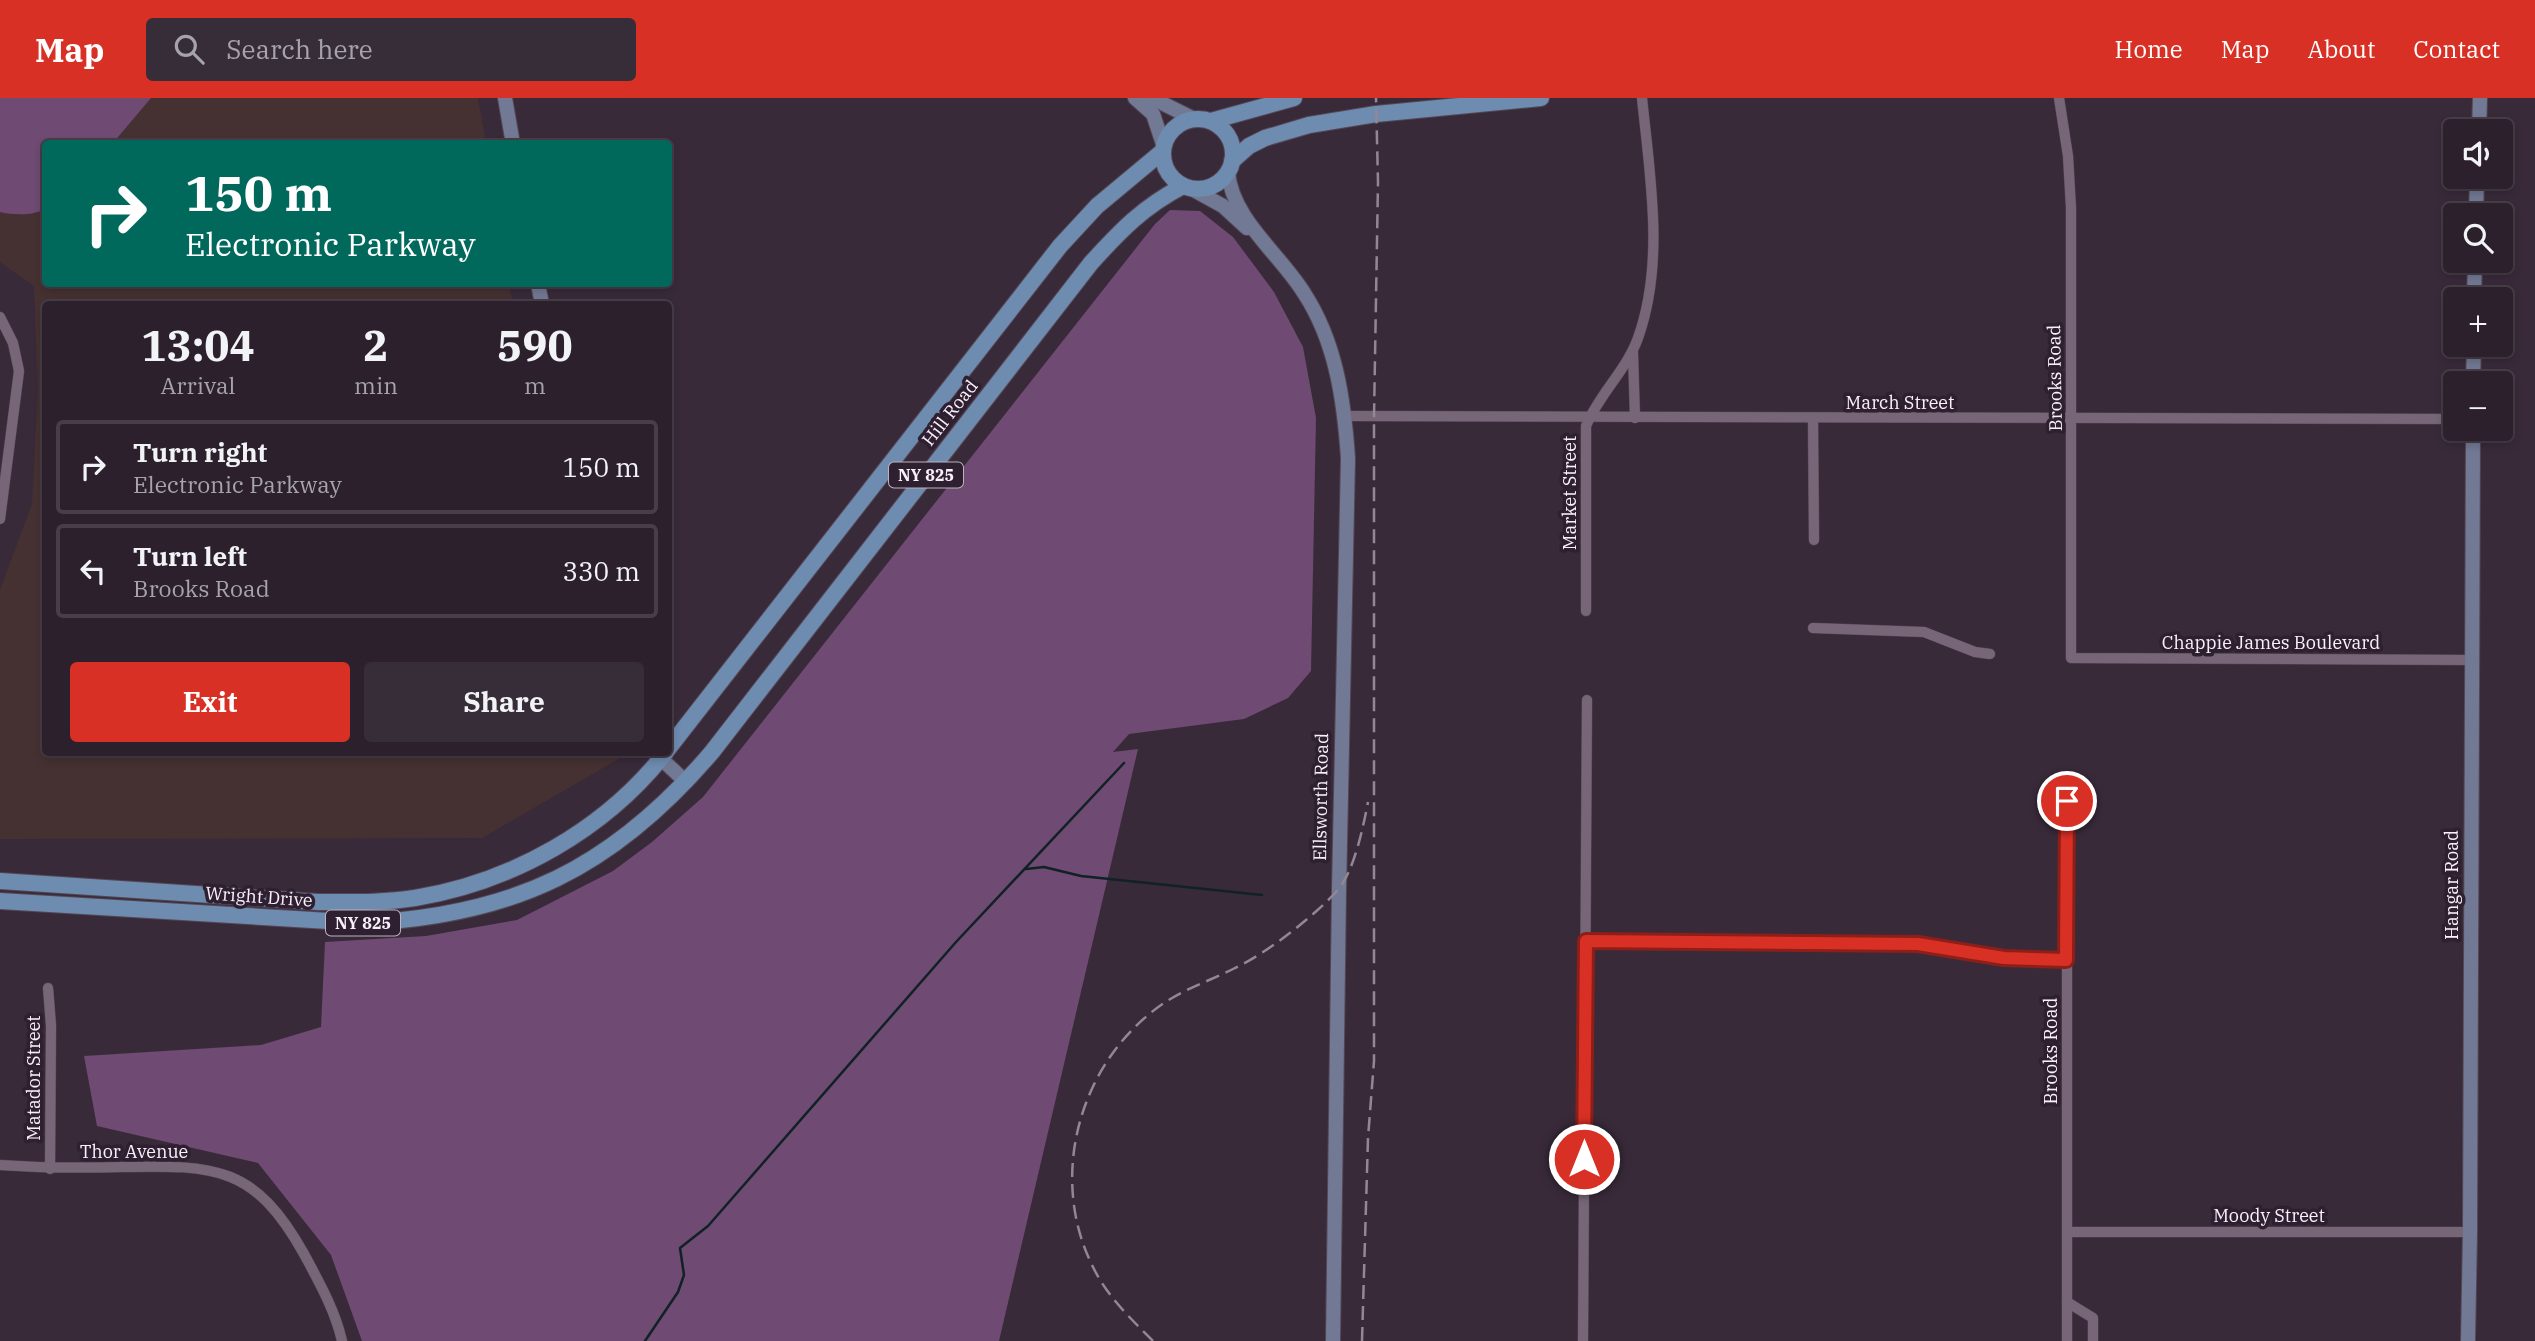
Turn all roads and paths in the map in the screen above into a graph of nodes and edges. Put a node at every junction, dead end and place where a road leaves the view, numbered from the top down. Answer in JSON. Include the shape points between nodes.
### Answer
{"nodes":[{"id":1,"x":505,"y":98,"type":"edge"},
{"id":2,"x":1135,"y":98,"type":"edge"},
{"id":3,"x":1152,"y":98,"type":"edge"},
{"id":4,"x":1294,"y":98,"type":"edge"},
{"id":5,"x":1541,"y":98,"type":"edge"},
{"id":6,"x":1642,"y":98,"type":"edge"},
{"id":7,"x":2059,"y":98,"type":"edge"},
{"id":8,"x":2480,"y":98,"type":"edge"},
{"id":9,"x":1194,"y":119,"type":"junction"},
{"id":10,"x":2479,"y":119,"type":"edge"},
{"id":11,"x":1211,"y":121,"type":"junction"},
{"id":12,"x":512,"y":140,"type":"edge"},
{"id":13,"x":1163,"y":149,"type":"junction"},
{"id":14,"x":1230,"y":167,"type":"junction"},
{"id":15,"x":1188,"y":187,"type":"junction"},
{"id":16,"x":1286,"y":267,"type":"junction"},
{"id":17,"x":0,"y":317,"type":"edge"},
{"id":18,"x":1633,"y":349,"type":"junction"},
{"id":19,"x":1345,"y":416,"type":"junction"},
{"id":20,"x":1590,"y":417,"type":"junction"},
{"id":21,"x":1635,"y":418,"type":"junction"},
{"id":22,"x":1813,"y":419,"type":"junction"},
{"id":23,"x":2071,"y":419,"type":"junction"},
{"id":24,"x":2443,"y":419,"type":"edge"},
{"id":25,"x":2473,"y":441,"type":"edge"},
{"id":26,"x":1,"y":515,"type":"edge"},
{"id":27,"x":1814,"y":540,"type":"dead end"},
{"id":28,"x":1586,"y":611,"type":"dead end"},
{"id":29,"x":1813,"y":628,"type":"dead end"},
{"id":30,"x":1990,"y":654,"type":"dead end"},
{"id":31,"x":2071,"y":659,"type":"joint"},
{"id":32,"x":2472,"y":660,"type":"junction"},
{"id":33,"x":1587,"y":700,"type":"dead end"},
{"id":34,"x":672,"y":740,"type":"edge"},
{"id":35,"x":659,"y":756,"type":"edge"},
{"id":36,"x":664,"y":756,"type":"edge"},
{"id":37,"x":686,"y":782,"type":"junction"},
{"id":38,"x":2067,"y":801,"type":"dead end"},
{"id":39,"x":0,"y":881,"type":"edge"},
{"id":40,"x":0,"y":901,"type":"edge"},
{"id":41,"x":1586,"y":941,"type":"junction"},
{"id":42,"x":2066,"y":960,"type":"junction"},
{"id":43,"x":48,"y":988,"type":"dead end"},
{"id":44,"x":0,"y":1165,"type":"edge"},
{"id":45,"x":50,"y":1169,"type":"junction"},
{"id":46,"x":2067,"y":1232,"type":"junction"},
{"id":47,"x":2470,"y":1232,"type":"junction"},
{"id":48,"x":2067,"y":1301,"type":"junction"},
{"id":49,"x":342,"y":1341,"type":"edge"},
{"id":50,"x":1333,"y":1341,"type":"edge"},
{"id":51,"x":1583,"y":1341,"type":"edge"},
{"id":52,"x":2067,"y":1341,"type":"edge"},
{"id":53,"x":2093,"y":1341,"type":"edge"},
{"id":54,"x":2468,"y":1341,"type":"edge"}],
"edges":[{"from":1,"to":12,"type":"street"},
{"from":2,"to":13,"type":"street","via":[[1153,114]]},
{"from":3,"to":9,"type":"street"},
{"from":4,"to":11,"type":"main road"},
{"from":5,"to":14,"type":"main road","number":"NY 825","via":[[1309,125],[1249,146]]},
{"from":6,"to":18,"type":"street","name":"Market Street","via":[[1653,254],[1649,297]]},
{"from":7,"to":23,"type":"street","name":"Brooks Road","via":[[2070,185]]},
{"from":8,"to":10,"type":"street"},
{"from":9,"to":11,"type":"main road"},
{"from":9,"to":13,"type":"main road","number":"NY 825","via":[[1174,128]]},
{"from":11,"to":14,"type":"main road","via":[[1231,142]]},
{"from":13,"to":15,"type":"main road","via":[[1168,172]]},
{"from":13,"to":34,"type":"main road","name":"Hill Road","number":"NY 825","via":[[1097,206],[1060,246]]},
{"from":14,"to":15,"type":"main road","number":"NY 825","via":[[1213,186]]},
{"from":14,"to":16,"type":"street","name":"Ellsworth Road","via":[[1234,198]]},
{"from":15,"to":16,"type":"street","name":"Ellsworth Road","via":[[1223,206]]},
{"from":15,"to":37,"type":"main road","name":"Hill Road","number":"NY 825","via":[[1142,211],[1091,263]]},
{"from":16,"to":19,"type":"street","name":"Ellsworth Road","via":[[1306,295],[1328,342]]},
{"from":17,"to":26,"type":"street","via":[[13,342],[19,372]]},
{"from":18,"to":20,"type":"street","name":"Market Street"},
{"from":18,"to":21,"type":"street"},
{"from":19,"to":20,"type":"street","name":"March Street"},
{"from":19,"to":50,"type":"street","name":"Ellsworth Road","via":[[1348,471]]},
{"from":20,"to":21,"type":"street","name":"March Street"},
{"from":20,"to":28,"type":"street","name":"Market Street","via":[[1585,435]]},
{"from":21,"to":22,"type":"street","name":"March Street"},
{"from":22,"to":23,"type":"street","name":"March Street"},
{"from":22,"to":27,"type":"street"},
{"from":23,"to":24,"type":"street","name":"March Street"},
{"from":23,"to":31,"type":"street","name":"Brooks Road"},
{"from":25,"to":32,"type":"street","name":"Hangar Road"},
{"from":29,"to":30,"type":"street","via":[[1924,632]]},
{"from":31,"to":32,"type":"street","name":"Chappie James Boulevard"},
{"from":32,"to":47,"type":"street","name":"Hangar Road"},
{"from":33,"to":41,"type":"street"},
{"from":35,"to":39,"type":"main road","name":"Wright Drive","number":"NY 825","via":[[606,813],[565,842],[490,878],[414,898],[318,902]]},
{"from":36,"to":37,"type":"street"},
{"from":37,"to":40,"type":"main road","name":"Wright Drive","number":"NY 825","via":[[618,843],[570,872],[490,905],[453,914],[362,923]]},
{"from":38,"to":42,"type":"street","name":"Brooks Road"},
{"from":41,"to":42,"type":"street","via":[[1918,944],[2004,958]]},
{"from":41,"to":51,"type":"street"},
{"from":42,"to":46,"type":"street","name":"Brooks Road"},
{"from":43,"to":45,"type":"street","name":"Matador Street"},
{"from":44,"to":45,"type":"street","name":"Thor Avenue"},
{"from":45,"to":49,"type":"street","name":"Thor Avenue","via":[[181,1166],[235,1178],[274,1208],[292,1232],[336,1318]]},
{"from":46,"to":47,"type":"street","name":"Moody Street"},
{"from":46,"to":48,"type":"street","name":"Brooks Road"},
{"from":47,"to":54,"type":"street","name":"Hangar Road"},
{"from":48,"to":52,"type":"street","name":"Brooks Road"},
{"from":48,"to":53,"type":"street","via":[[2094,1318]]}]}
